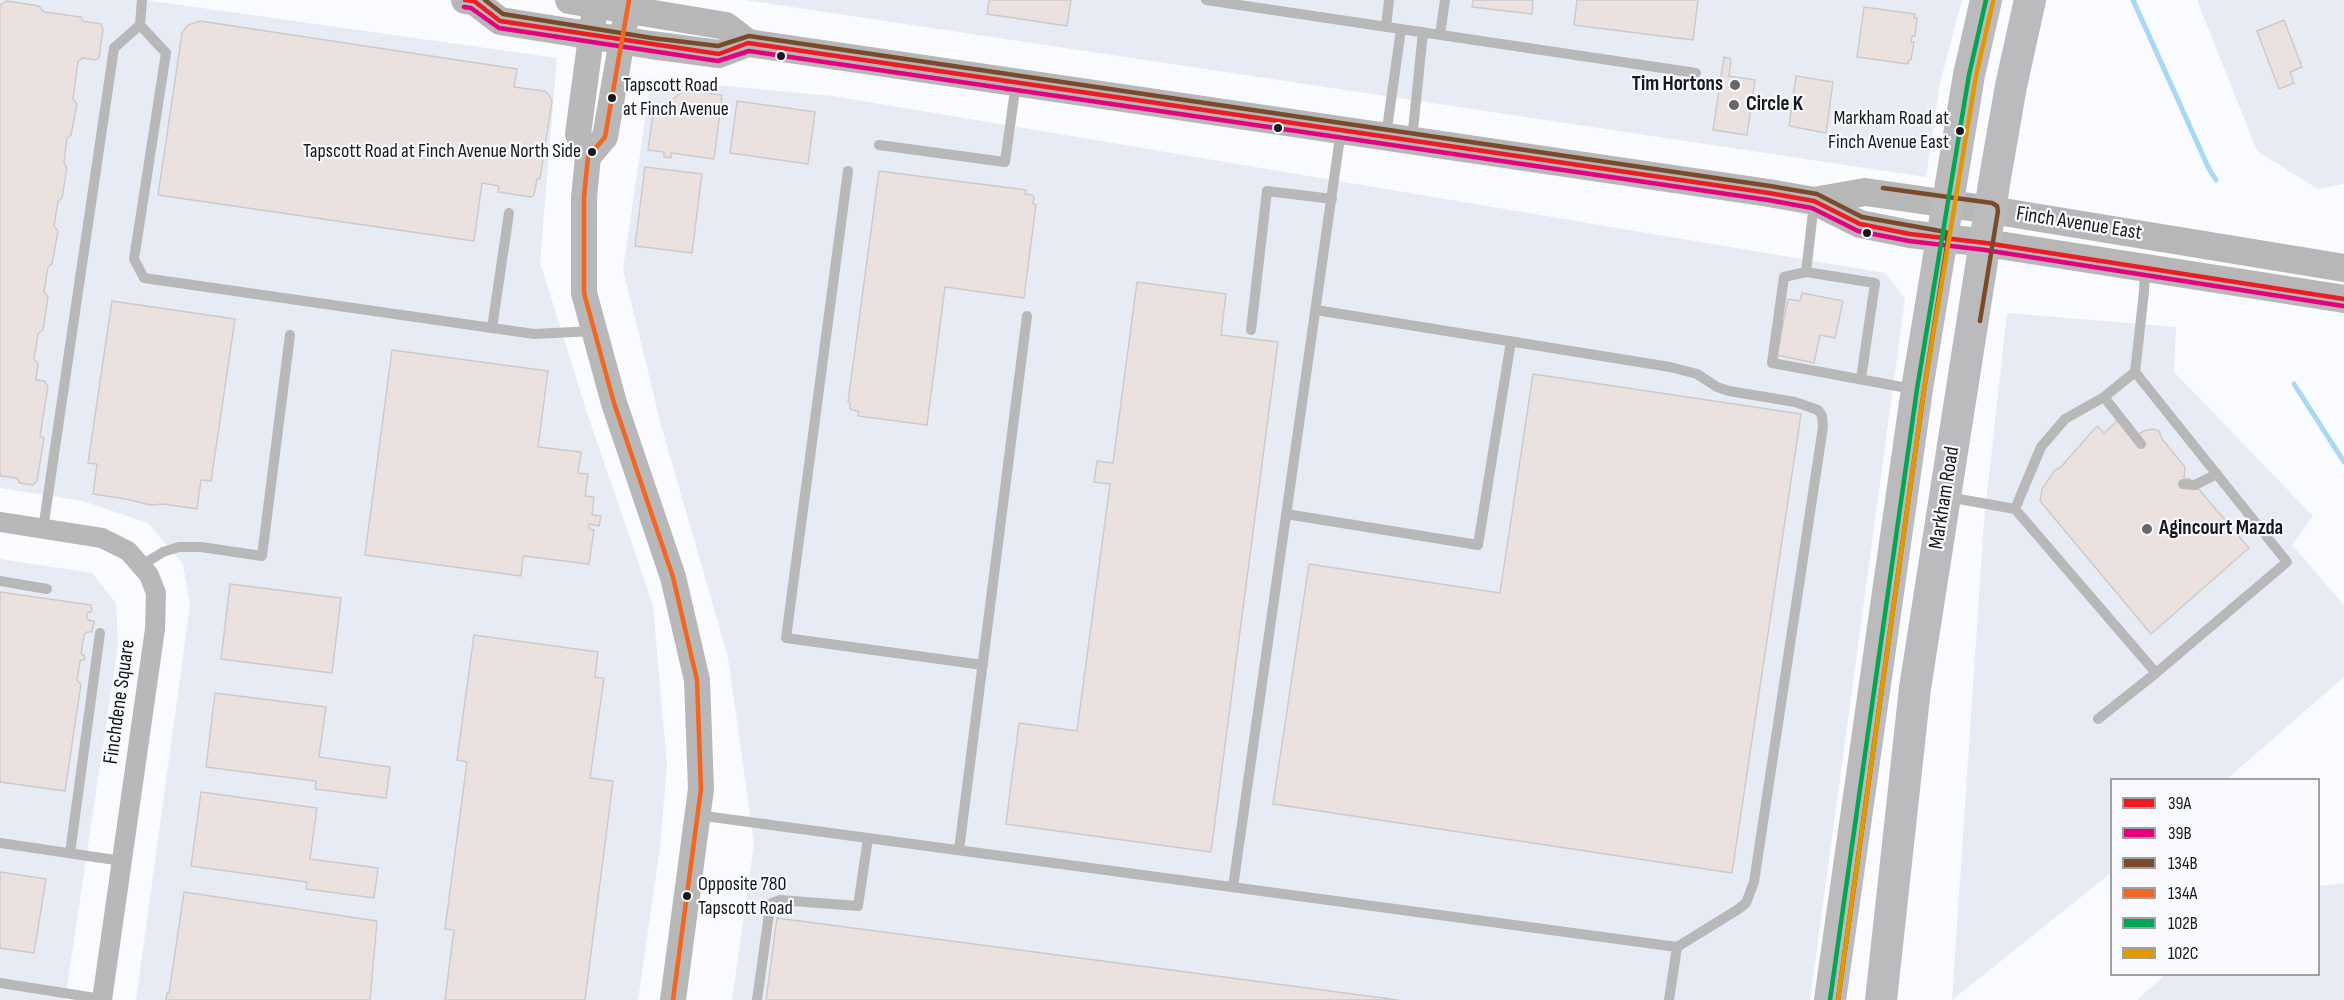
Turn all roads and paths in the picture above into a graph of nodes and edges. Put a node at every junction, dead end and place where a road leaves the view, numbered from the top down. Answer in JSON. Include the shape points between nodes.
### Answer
{"nodes":[{"id":1,"x":142,"y":0,"type":"edge"},
{"id":2,"x":472,"y":0,"type":"edge"},
{"id":3,"x":1206,"y":0,"type":"edge"},
{"id":4,"x":1389,"y":0,"type":"edge"},
{"id":5,"x":1445,"y":0,"type":"edge"},
{"id":6,"x":1986,"y":0,"type":"edge"},
{"id":7,"x":2030,"y":0,"type":"edge"},
{"id":8,"x":587,"y":1,"type":"edge"},
{"id":9,"x":629,"y":5,"type":"edge"},
{"id":10,"x":140,"y":25,"type":"junction"},
{"id":11,"x":1386,"y":27,"type":"junction"},
{"id":12,"x":1401,"y":29,"type":"junction"},
{"id":13,"x":1423,"y":32,"type":"junction"},
{"id":14,"x":590,"y":35,"type":"junction"},
{"id":15,"x":1440,"y":35,"type":"junction"},
{"id":16,"x":623,"y":40,"type":"junction"},
{"id":17,"x":748,"y":43,"type":"junction"},
{"id":18,"x":1696,"y":73,"type":"dead end"},
{"id":19,"x":1016,"y":82,"type":"junction"},
{"id":20,"x":1342,"y":130,"type":"junction"},
{"id":21,"x":1399,"y":138,"type":"junction"},
{"id":22,"x":879,"y":146,"type":"dead end"},
{"id":23,"x":588,"y":156,"type":"junction"},
{"id":24,"x":848,"y":171,"type":"dead end"},
{"id":25,"x":1332,"y":199,"type":"junction"},
{"id":26,"x":1814,"y":201,"type":"junction"},
{"id":27,"x":1949,"y":205,"type":"junction"},
{"id":28,"x":1991,"y":210,"type":"junction"},
{"id":29,"x":509,"y":213,"type":"dead end"},
{"id":30,"x":1941,"y":238,"type":"junction"},
{"id":31,"x":1986,"y":243,"type":"junction"},
{"id":32,"x":2145,"y":268,"type":"junction"},
{"id":33,"x":2344,"y":268,"type":"edge"},
{"id":34,"x":1806,"y":272,"type":"junction"},
{"id":35,"x":2344,"y":299,"type":"edge"},
{"id":36,"x":1316,"y":310,"type":"junction"},
{"id":37,"x":1027,"y":316,"type":"dead end"},
{"id":38,"x":492,"y":328,"type":"junction"},
{"id":39,"x":1251,"y":330,"type":"dead end"},
{"id":40,"x":594,"y":331,"type":"junction"},
{"id":41,"x":290,"y":335,"type":"dead end"},
{"id":42,"x":1511,"y":341,"type":"junction"},
{"id":43,"x":2135,"y":372,"type":"junction"},
{"id":44,"x":1861,"y":379,"type":"junction"},
{"id":45,"x":1917,"y":389,"type":"junction"},
{"id":46,"x":2104,"y":397,"type":"junction"},
{"id":47,"x":2141,"y":444,"type":"dead end"},
{"id":48,"x":2217,"y":474,"type":"junction"},
{"id":49,"x":2183,"y":484,"type":"dead end"},
{"id":50,"x":1945,"y":496,"type":"junction"},
{"id":51,"x":2015,"y":509,"type":"junction"},
{"id":52,"x":1286,"y":514,"type":"junction"},
{"id":53,"x":0,"y":522,"type":"edge"},
{"id":54,"x":43,"y":530,"type":"junction"},
{"id":55,"x":142,"y":565,"type":"junction"},
{"id":56,"x":0,"y":581,"type":"edge"},
{"id":57,"x":47,"y":589,"type":"dead end"},
{"id":58,"x":100,"y":633,"type":"dead end"},
{"id":59,"x":983,"y":665,"type":"junction"},
{"id":60,"x":2156,"y":673,"type":"junction"},
{"id":61,"x":2098,"y":719,"type":"dead end"},
{"id":62,"x":697,"y":815,"type":"junction"},
{"id":63,"x":868,"y":838,"type":"junction"},
{"id":64,"x":0,"y":843,"type":"edge"},
{"id":65,"x":959,"y":850,"type":"junction"},
{"id":66,"x":70,"y":853,"type":"junction"},
{"id":67,"x":122,"y":861,"type":"junction"},
{"id":68,"x":1233,"y":887,"type":"junction"},
{"id":69,"x":1677,"y":947,"type":"junction"},
{"id":70,"x":0,"y":983,"type":"edge"},
{"id":71,"x":102,"y":999,"type":"edge"},
{"id":72,"x":673,"y":1000,"type":"edge"},
{"id":73,"x":757,"y":1000,"type":"edge"},
{"id":74,"x":1669,"y":1000,"type":"edge"},
{"id":75,"x":1830,"y":1000,"type":"edge"},
{"id":76,"x":1881,"y":1000,"type":"edge"}],
"edges":[{"from":1,"to":10,"type":"lane"},
{"from":2,"to":14,"type":"main road","name":"Finch Avenue East","via":[[500,21]]},
{"from":3,"to":11,"type":"lane"},
{"from":4,"to":11,"type":"lane"},
{"from":5,"to":15,"type":"lane"},
{"from":6,"to":27,"type":"main road","name":"Markham Road","via":[[1969,75]]},
{"from":7,"to":28,"type":"main road","name":"Markham Road"},
{"from":8,"to":9,"type":"main road","name":"Finch Avenue East"},
{"from":8,"to":14,"type":"street"},
{"from":9,"to":16,"type":"street"},
{"from":9,"to":17,"type":"main road","name":"Finch Avenue East","via":[[726,26]]},
{"from":10,"to":38,"type":"lane","via":[[166,53],[134,259],[144,278]]},
{"from":10,"to":54,"type":"lane","via":[[114,48]]},
{"from":11,"to":12,"type":"lane"},
{"from":12,"to":13,"type":"lane"},
{"from":12,"to":21,"type":"lane"},
{"from":13,"to":15,"type":"lane"},
{"from":13,"to":21,"type":"lane"},
{"from":14,"to":16,"type":"main road","name":"Finch Avenue East"},
{"from":14,"to":23,"type":"street","via":[[578,134]]},
{"from":15,"to":18,"type":"lane"},
{"from":16,"to":17,"type":"main road","name":"Finch Avenue East","via":[[719,54]]},
{"from":16,"to":23,"type":"street","via":[[605,137]]},
{"from":17,"to":19,"type":"main road","name":"Finch Avenue East"},
{"from":19,"to":20,"type":"main road","name":"Finch Avenue East"},
{"from":19,"to":22,"type":"lane","via":[[1005,162]]},
{"from":20,"to":21,"type":"main road","name":"Finch Avenue East"},
{"from":20,"to":25,"type":"lane"},
{"from":21,"to":26,"type":"main road","name":"Finch Avenue East"},
{"from":23,"to":40,"type":"street","via":[[584,292]]},
{"from":24,"to":59,"type":"lane","via":[[786,638]]},
{"from":25,"to":36,"type":"lane"},
{"from":25,"to":39,"type":"lane","via":[[1267,191]]},
{"from":26,"to":27,"type":"main road","name":"Finch Avenue East","via":[[1865,192]]},
{"from":26,"to":30,"type":"main road","name":"Finch Avenue East","via":[[1860,224]]},
{"from":26,"to":34,"type":"lane"},
{"from":27,"to":28,"type":"main road","name":"Finch Avenue East"},
{"from":27,"to":30,"type":"main road","name":"Markham Road"},
{"from":28,"to":31,"type":"main road","name":"Markham Road"},
{"from":28,"to":33,"type":"main road","name":"Finch Avenue East"},
{"from":29,"to":38,"type":"lane"},
{"from":30,"to":31,"type":"main road","name":"Finch Avenue East"},
{"from":30,"to":45,"type":"main road","name":"Markham Road"},
{"from":31,"to":32,"type":"main road","name":"Finch Avenue East"},
{"from":31,"to":50,"type":"main road","name":"Markham Road"},
{"from":32,"to":35,"type":"main road","name":"Finch Avenue East"},
{"from":32,"to":43,"type":"lane"},
{"from":34,"to":44,"type":"lane","via":[[1875,283]]},
{"from":34,"to":44,"type":"lane","via":[[1784,277],[1772,363]]},
{"from":36,"to":42,"type":"lane"},
{"from":36,"to":52,"type":"lane"},
{"from":37,"to":59,"type":"lane"},
{"from":38,"to":40,"type":"lane","via":[[534,334]]},
{"from":40,"to":62,"type":"street","via":[[673,578],[697,680],[701,789]]},
{"from":41,"to":55,"type":"lane","via":[[262,556],[179,547]]},
{"from":42,"to":52,"type":"lane","via":[[1479,545]]},
{"from":42,"to":69,"type":"lane","via":[[1679,369],[1729,391],[1808,406],[1822,416],[1751,894],[1737,910]]},
{"from":43,"to":46,"type":"lane"},
{"from":43,"to":48,"type":"lane"},
{"from":44,"to":45,"type":"lane"},
{"from":45,"to":75,"type":"main road","name":"Markham Road"},
{"from":46,"to":47,"type":"lane"},
{"from":46,"to":51,"type":"lane","via":[[2065,419],[2041,447]]},
{"from":48,"to":49,"type":"lane","via":[[2195,486]]},
{"from":48,"to":60,"type":"lane","via":[[2286,562]]},
{"from":50,"to":51,"type":"lane"},
{"from":50,"to":76,"type":"main road","name":"Markham Road","via":[[1915,688]]},
{"from":51,"to":60,"type":"lane"},
{"from":52,"to":68,"type":"lane"},
{"from":53,"to":54,"type":"street","name":"Finchdene Square"},
{"from":54,"to":55,"type":"street","name":"Finchdene Square","via":[[102,538],[128,550]]},
{"from":55,"to":67,"type":"street","name":"Finchdene Square","via":[[156,593],[155,629]]},
{"from":56,"to":57,"type":"lane"},
{"from":58,"to":66,"type":"lane"},
{"from":59,"to":65,"type":"lane"},
{"from":60,"to":61,"type":"lane"},
{"from":62,"to":63,"type":"lane"},
{"from":62,"to":72,"type":"street"},
{"from":63,"to":65,"type":"lane"},
{"from":63,"to":73,"type":"lane","via":[[858,906],[780,900],[772,903]]},
{"from":64,"to":66,"type":"lane"},
{"from":65,"to":68,"type":"lane"},
{"from":66,"to":67,"type":"lane"},
{"from":67,"to":71,"type":"street","name":"Finchdene Square"},
{"from":68,"to":69,"type":"lane"},
{"from":69,"to":74,"type":"lane"},
{"from":70,"to":71,"type":"lane"}]}
